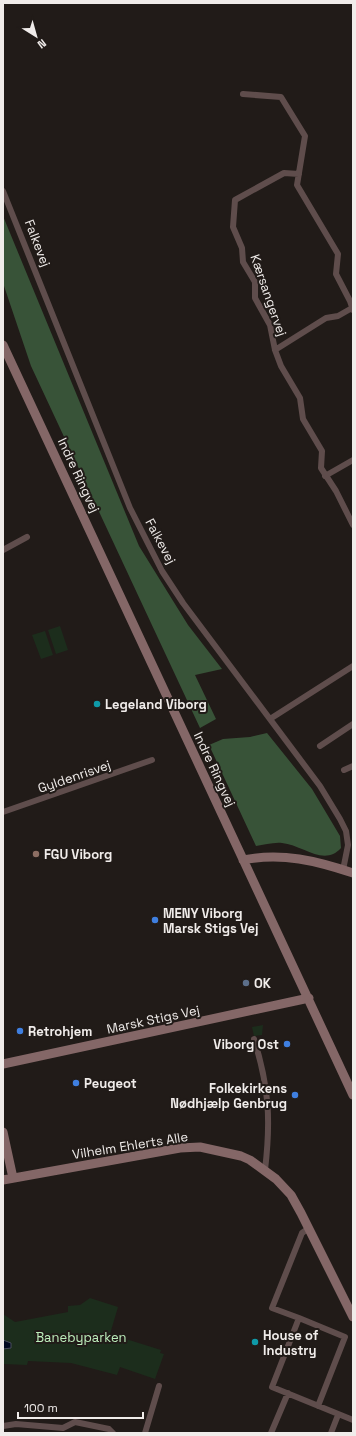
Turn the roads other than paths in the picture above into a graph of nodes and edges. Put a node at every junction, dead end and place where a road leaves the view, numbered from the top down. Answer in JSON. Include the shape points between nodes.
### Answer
{"nodes":[{"id":1,"x":243,"y":94,"type":"dead end"},
{"id":2,"x":299,"y":174,"type":"junction"},
{"id":3,"x":3,"y":190,"type":"edge"},
{"id":4,"x":352,"y":309,"type":"edge"},
{"id":5,"x":3,"y":345,"type":"edge"},
{"id":6,"x":275,"y":350,"type":"junction"},
{"id":7,"x":353,"y":460,"type":"edge"},
{"id":8,"x":325,"y":476,"type":"junction"},
{"id":9,"x":353,"y":525,"type":"edge"},
{"id":10,"x":27,"y":537,"type":"dead end"},
{"id":11,"x":3,"y":550,"type":"edge"},
{"id":12,"x":353,"y":666,"type":"edge"},
{"id":13,"x":270,"y":719,"type":"junction"},
{"id":14,"x":353,"y":724,"type":"edge"},
{"id":15,"x":320,"y":746,"type":"dead end"},
{"id":16,"x":152,"y":760,"type":"dead end"},
{"id":17,"x":353,"y":766,"type":"edge"},
{"id":18,"x":344,"y":770,"type":"dead end"},
{"id":19,"x":3,"y":812,"type":"edge"},
{"id":20,"x":243,"y":860,"type":"junction"},
{"id":21,"x":343,"y":870,"type":"junction"},
{"id":22,"x":353,"y":873,"type":"edge"},
{"id":23,"x":309,"y":998,"type":"junction"},
{"id":24,"x":254,"y":1039,"type":"dead end"},
{"id":25,"x":3,"y":1064,"type":"edge"},
{"id":26,"x":353,"y":1095,"type":"edge"},
{"id":27,"x":3,"y":1132,"type":"edge"},
{"id":28,"x":265,"y":1170,"type":"junction"},
{"id":29,"x":13,"y":1178,"type":"junction"},
{"id":30,"x":3,"y":1180,"type":"edge"},
{"id":31,"x":309,"y":1228,"type":"junction"},
{"id":32,"x":353,"y":1317,"type":"edge"},
{"id":33,"x":299,"y":1318,"type":"junction"},
{"id":34,"x":159,"y":1386,"type":"dead end"},
{"id":35,"x":288,"y":1393,"type":"junction"},
{"id":36,"x":318,"y":1406,"type":"junction"},
{"id":37,"x":338,"y":1414,"type":"junction"},
{"id":38,"x":353,"y":1420,"type":"edge"},
{"id":39,"x":3,"y":1426,"type":"edge"},
{"id":40,"x":113,"y":1433,"type":"edge"},
{"id":41,"x":145,"y":1433,"type":"edge"},
{"id":42,"x":271,"y":1433,"type":"edge"},
{"id":43,"x":331,"y":1433,"type":"edge"}],
"edges":[{"from":1,"to":2,"type":"street","name":"Kærsangervej","via":[[282,97],[305,136]]},
{"from":2,"to":4,"type":"street","name":"Kærsangervej","via":[[297,185],[338,254],[336,274]]},
{"from":2,"to":6,"type":"street","name":"Kærsangervej","via":[[284,173],[235,200],[232,227],[242,248],[243,262],[255,282],[255,298],[270,325]]},
{"from":3,"to":13,"type":"street","name":"Falkevej","via":[[130,508],[162,571],[183,603]]},
{"from":4,"to":6,"type":"street","name":"Kærsangervej","via":[[338,316],[326,318]]},
{"from":5,"to":20,"type":"street","name":"Indre Ringvej"},
{"from":6,"to":8,"type":"street","name":"Kærsangervej","via":[[281,366],[300,398],[303,419],[322,451],[322,468]]},
{"from":7,"to":8,"type":"street"},
{"from":8,"to":9,"type":"street","name":"Kærsangervej","via":[[336,491]]},
{"from":10,"to":11,"type":"street"},
{"from":12,"to":13,"type":"street"},
{"from":13,"to":21,"type":"street","name":"Falkevej","via":[[320,786],[346,831],[348,845]]},
{"from":14,"to":15,"type":"street"},
{"from":16,"to":19,"type":"street","name":"Gyldenrisvej"},
{"from":17,"to":18,"type":"street"},
{"from":20,"to":21,"type":"street","via":[[283,856],[301,858]]},
{"from":20,"to":23,"type":"street","name":"Indre Ringvej"},
{"from":21,"to":22,"type":"street"},
{"from":23,"to":25,"type":"street","name":"Marsk Stigs Vej"},
{"from":23,"to":26,"type":"street","name":"Indre Ringvej"},
{"from":24,"to":28,"type":"street","via":[[267,1090],[269,1137]]},
{"from":27,"to":29,"type":"street"},
{"from":28,"to":29,"type":"street","name":"Vilhelm Ehlerts Alle","via":[[241,1156],[200,1147],[180,1148]]},
{"from":28,"to":31,"type":"street","name":"Vilhelm Ehlerts Alle","via":[[291,1196]]},
{"from":29,"to":30,"type":"street","name":"Vilhelm Ehlerts Alle"},
{"from":31,"to":32,"type":"street","name":"Vilhelm Ehlerts Alle"},
{"from":31,"to":33,"type":"street","via":[[302,1233],[272,1308]]},
{"from":33,"to":35,"type":"street","via":[[272,1387]]},
{"from":33,"to":36,"type":"street","via":[[346,1337]]},
{"from":34,"to":41,"type":"street"},
{"from":35,"to":36,"type":"street"},
{"from":35,"to":42,"type":"street"},
{"from":36,"to":37,"type":"street"},
{"from":37,"to":38,"type":"street"},
{"from":37,"to":43,"type":"street"},
{"from":39,"to":40,"type":"street","via":[[16,1424],[63,1428],[75,1422],[109,1429]]}]}
